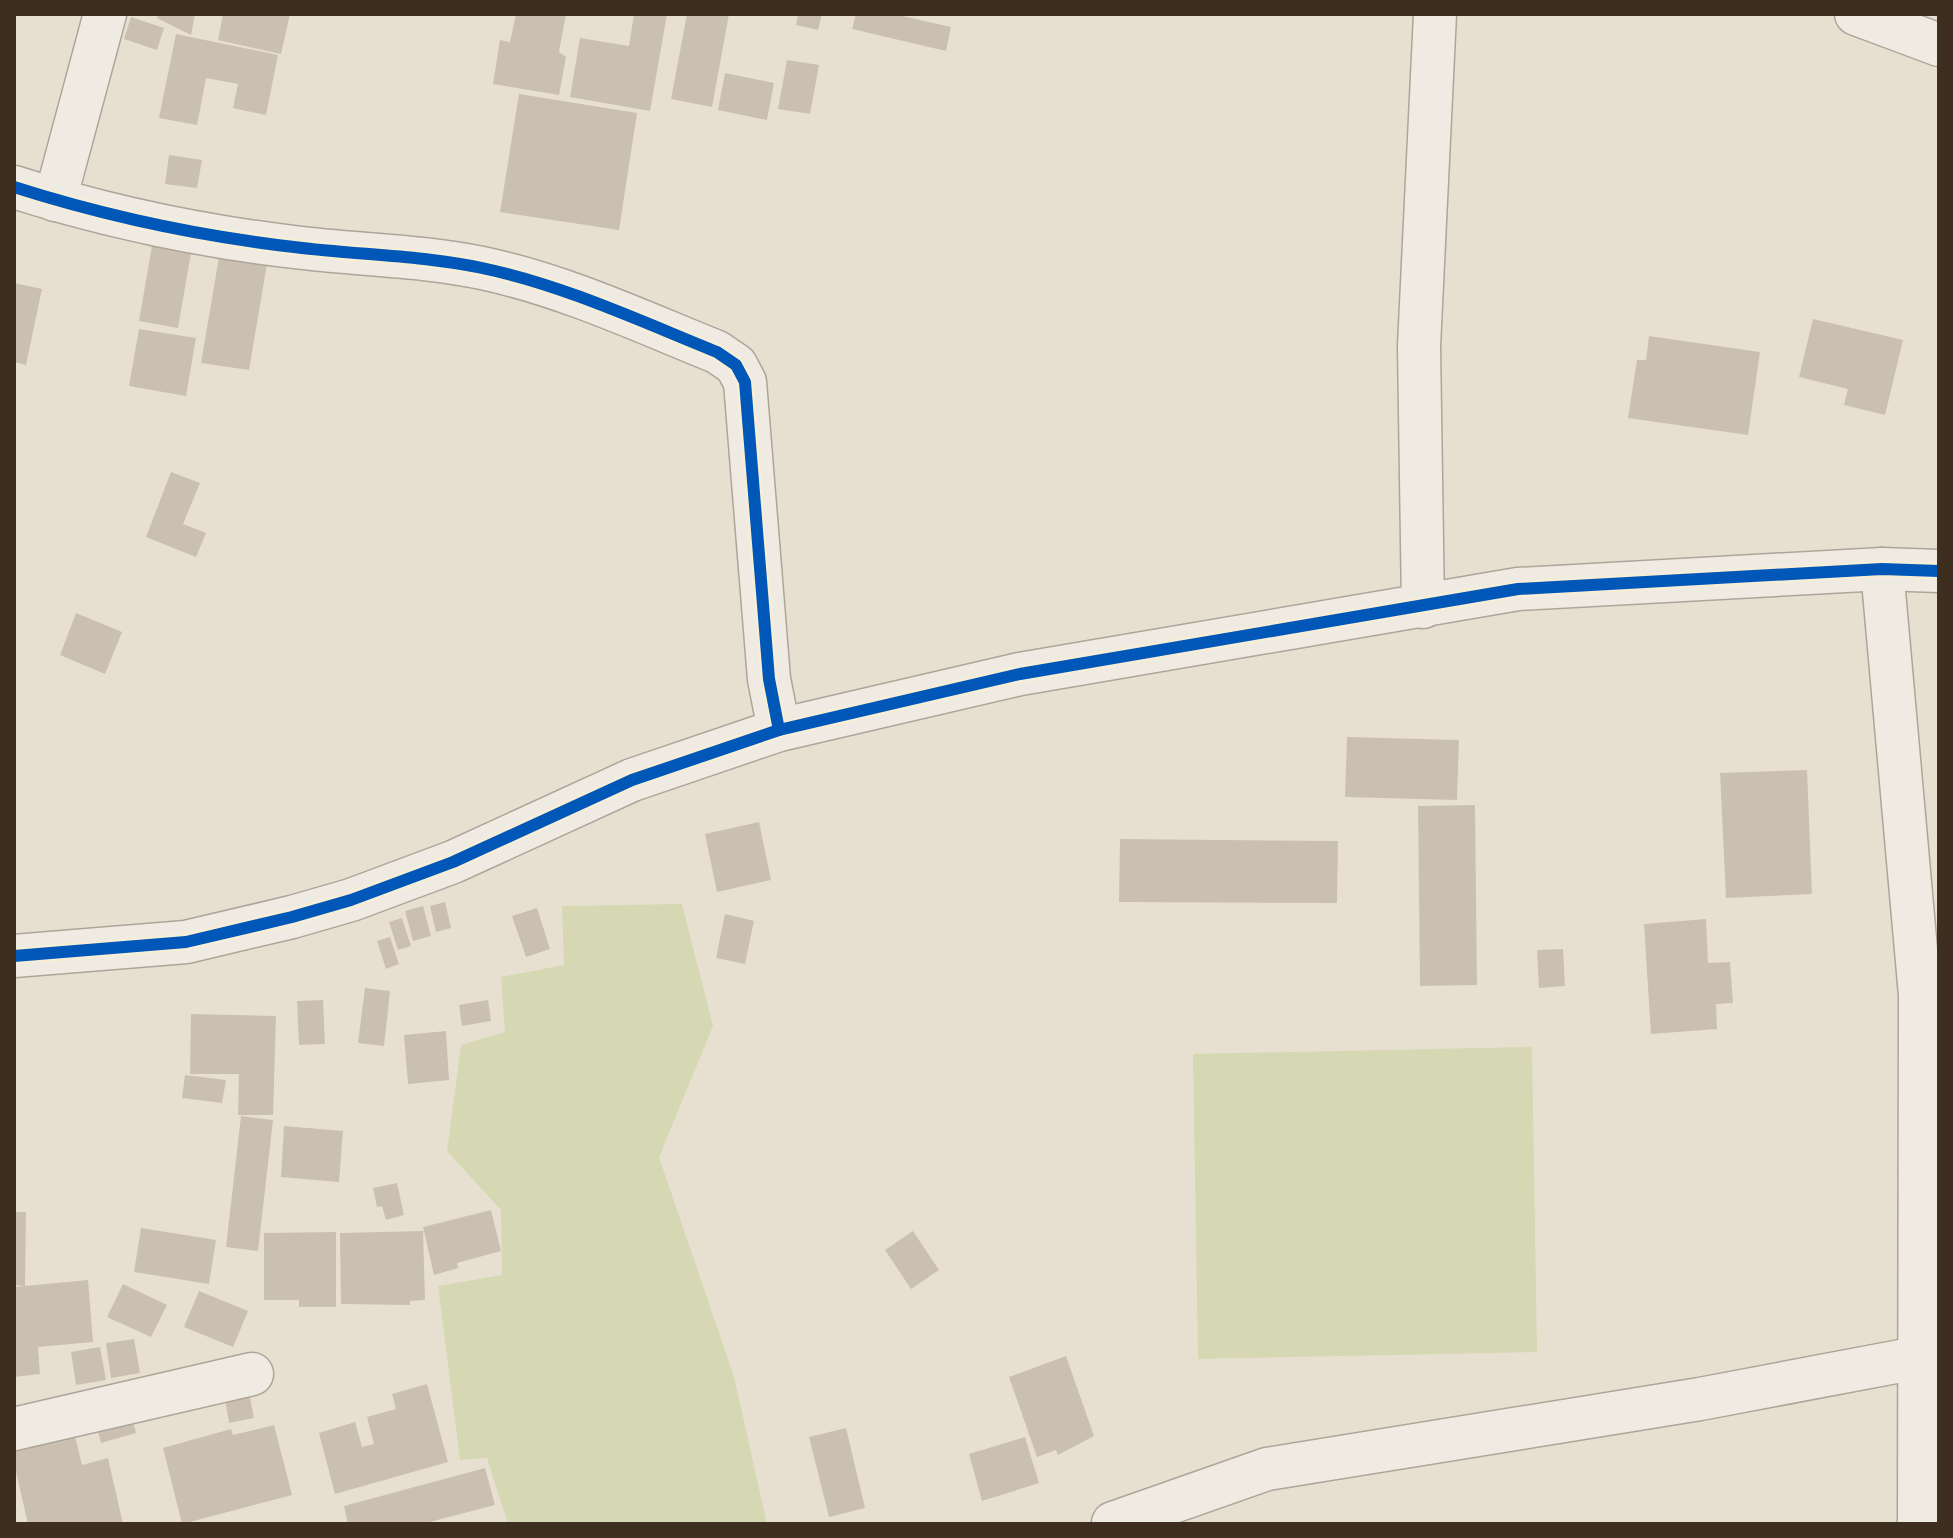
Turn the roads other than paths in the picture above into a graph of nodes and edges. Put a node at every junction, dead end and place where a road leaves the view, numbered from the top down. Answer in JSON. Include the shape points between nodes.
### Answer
{"nodes":[{"id":1,"x":105,"y":14,"type":"edge"},
{"id":2,"x":1435,"y":14,"type":"edge"},
{"id":3,"x":1871,"y":16,"type":"edge"},
{"id":4,"x":1939,"y":45,"type":"edge"},
{"id":5,"x":14,"y":187,"type":"edge"},
{"id":6,"x":55,"y":200,"type":"junction"},
{"id":7,"x":1882,"y":569,"type":"junction"},
{"id":8,"x":1939,"y":571,"type":"edge"},
{"id":9,"x":1423,"y":607,"type":"junction"},
{"id":10,"x":779,"y":730,"type":"junction"},
{"id":11,"x":14,"y":956,"type":"edge"},
{"id":12,"x":1929,"y":995,"type":"edge"},
{"id":13,"x":1922,"y":1357,"type":"junction"},
{"id":14,"x":252,"y":1374,"type":"dead end"},
{"id":15,"x":1930,"y":1428,"type":"edge"},
{"id":16,"x":14,"y":1429,"type":"edge"},
{"id":17,"x":1113,"y":1523,"type":"edge"},
{"id":18,"x":1919,"y":1524,"type":"edge"}],
"edges":[{"from":1,"to":6,"type":"street"},
{"from":2,"to":9,"type":"street","via":[[1419,346]]},
{"from":3,"to":4,"type":"street"},
{"from":5,"to":6,"type":"street"},
{"from":6,"to":10,"type":"street","via":[[172,229],[483,268],[580,297],[717,352],[736,365],[745,382],[766,647]]},
{"from":7,"to":8,"type":"street"},
{"from":7,"to":9,"type":"street","via":[[1518,589]]},
{"from":7,"to":12,"type":"street"},
{"from":9,"to":10,"type":"street","via":[[1020,674]]},
{"from":10,"to":11,"type":"street","via":[[632,780],[453,862],[351,900],[186,942]]},
{"from":12,"to":13,"type":"street"},
{"from":13,"to":15,"type":"street"},
{"from":13,"to":17,"type":"street","via":[[1267,1469]]},
{"from":14,"to":16,"type":"street"},
{"from":15,"to":18,"type":"street"}]}
